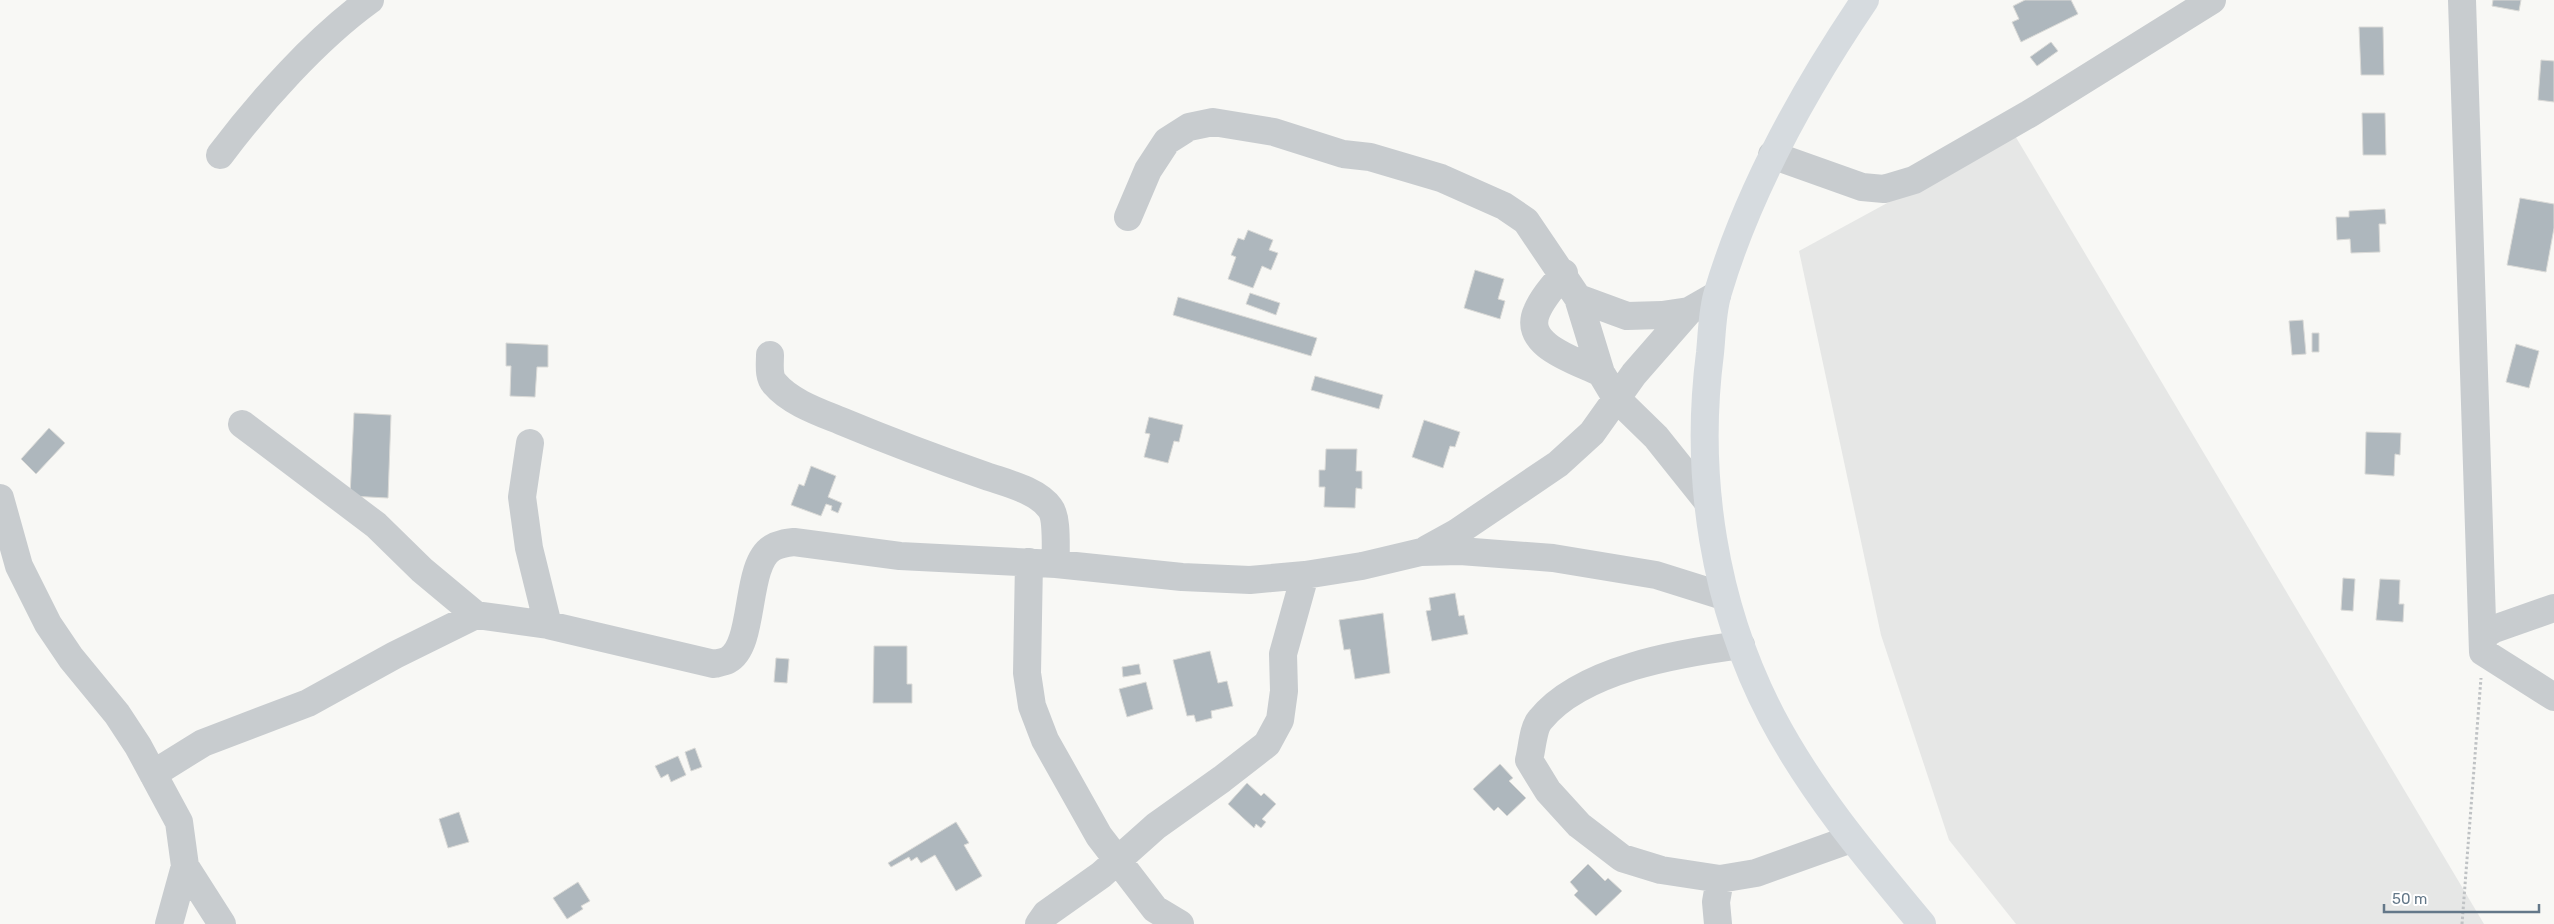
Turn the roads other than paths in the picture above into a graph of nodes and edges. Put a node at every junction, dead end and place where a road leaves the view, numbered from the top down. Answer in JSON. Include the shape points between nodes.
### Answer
{"nodes":[{"id":1,"x":370,"y":0,"type":"edge"},
{"id":2,"x":1865,"y":0,"type":"edge"},
{"id":3,"x":2212,"y":0,"type":"edge"},
{"id":4,"x":2462,"y":0,"type":"edge"},
{"id":5,"x":220,"y":155,"type":"dead end"},
{"id":6,"x":1772,"y":156,"type":"junction"},
{"id":7,"x":1128,"y":217,"type":"dead end"},
{"id":8,"x":1564,"y":273,"type":"junction"},
{"id":9,"x":1717,"y":295,"type":"junction"},
{"id":10,"x":1578,"y":298,"type":"junction"},
{"id":11,"x":1689,"y":310,"type":"junction"},
{"id":12,"x":770,"y":355,"type":"dead end"},
{"id":13,"x":1600,"y":372,"type":"junction"},
{"id":14,"x":1616,"y":398,"type":"junction"},
{"id":15,"x":242,"y":424,"type":"dead end"},
{"id":16,"x":530,"y":443,"type":"dead end"},
{"id":17,"x":0,"y":498,"type":"edge"},
{"id":18,"x":1708,"y":502,"type":"junction"},
{"id":19,"x":1421,"y":552,"type":"junction"},
{"id":20,"x":1042,"y":563,"type":"junction"},
{"id":21,"x":1305,"y":575,"type":"junction"},
{"id":22,"x":1723,"y":596,"type":"junction"},
{"id":23,"x":2554,"y":608,"type":"edge"},
{"id":24,"x":476,"y":615,"type":"junction"},
{"id":25,"x":548,"y":625,"type":"junction"},
{"id":26,"x":2483,"y":644,"type":"junction"},
{"id":27,"x":1741,"y":645,"type":"junction"},
{"id":28,"x":2554,"y":697,"type":"edge"},
{"id":29,"x":153,"y":774,"type":"junction"},
{"id":30,"x":1852,"y":839,"type":"junction"},
{"id":31,"x":1119,"y":861,"type":"junction"},
{"id":32,"x":185,"y":866,"type":"junction"},
{"id":33,"x":1720,"y":879,"type":"junction"},
{"id":34,"x":169,"y":924,"type":"edge"},
{"id":35,"x":222,"y":924,"type":"edge"},
{"id":36,"x":1039,"y":924,"type":"edge"},
{"id":37,"x":1180,"y":924,"type":"edge"},
{"id":38,"x":1718,"y":924,"type":"edge"},
{"id":39,"x":1922,"y":924,"type":"edge"}],
"edges":[{"from":1,"to":5,"type":"street","via":[[321,43],[253,112]]},
{"from":2,"to":6,"type":"main road"},
{"from":3,"to":6,"type":"street","via":[[2029,114],[1914,180],[1884,189],[1862,187]]},
{"from":4,"to":26,"type":"street"},
{"from":6,"to":9,"type":"main road","via":[[1736,240]]},
{"from":7,"to":8,"type":"street","via":[[1148,170],[1167,141],[1189,127],[1213,122],[1274,132],[1450,182],[1504,206],[1526,221]]},
{"from":8,"to":10,"type":"street"},
{"from":8,"to":13,"type":"street","via":[[1536,312],[1533,326],[1538,337],[1556,352]]},
{"from":9,"to":11,"type":"street"},
{"from":9,"to":18,"type":"main road","via":[[1706,381],[1704,429]]},
{"from":10,"to":11,"type":"street","via":[[1627,316]]},
{"from":10,"to":13,"type":"street"},
{"from":11,"to":14,"type":"street"},
{"from":12,"to":20,"type":"street","via":[[770,375],[774,383],[807,406],[903,447],[1013,485],[1041,499],[1051,508],[1054,519]]},
{"from":13,"to":14,"type":"street"},
{"from":14,"to":18,"type":"street","via":[[1656,437]]},
{"from":14,"to":19,"type":"street","via":[[1592,433],[1558,464],[1456,533]]},
{"from":15,"to":24,"type":"street","via":[[376,525],[422,570]]},
{"from":16,"to":25,"type":"street","via":[[522,497],[529,548]]},
{"from":17,"to":29,"type":"street","via":[[19,566],[48,624],[117,714]]},
{"from":18,"to":22,"type":"main road"},
{"from":19,"to":21,"type":"street"},
{"from":19,"to":22,"type":"street","via":[[1460,551],[1553,558],[1656,574]]},
{"from":20,"to":21,"type":"street","via":[[1182,577],[1250,580]]},
{"from":20,"to":25,"type":"street","via":[[910,557],[794,542],[783,544],[762,558],[737,653],[714,664]]},
{"from":20,"to":31,"type":"street","via":[[1027,672],[1032,706],[1045,740],[1064,775],[1099,836]]},
{"from":21,"to":31,"type":"street","via":[[1283,654],[1284,691],[1280,720],[1267,744],[1156,826]]},
{"from":22,"to":27,"type":"main road"},
{"from":23,"to":26,"type":"street","via":[[2494,628]]},
{"from":24,"to":25,"type":"street"},
{"from":24,"to":29,"type":"street","via":[[308,703],[203,743]]},
{"from":26,"to":28,"type":"street"},
{"from":27,"to":30,"type":"main road","via":[[1771,716],[1791,752]]},
{"from":27,"to":33,"type":"street","via":[[1671,656],[1594,680],[1560,702],[1539,721],[1529,760],[1548,791],[1579,825],[1622,858],[1661,870]]},
{"from":29,"to":32,"type":"street","via":[[178,822]]},
{"from":30,"to":33,"type":"street","via":[[1756,873]]},
{"from":30,"to":39,"type":"main road"},
{"from":31,"to":36,"type":"street","via":[[1046,914]]},
{"from":31,"to":37,"type":"street","via":[[1155,909]]},
{"from":32,"to":34,"type":"street"},
{"from":32,"to":35,"type":"street"},
{"from":33,"to":38,"type":"street","via":[[1716,902]]}]}
